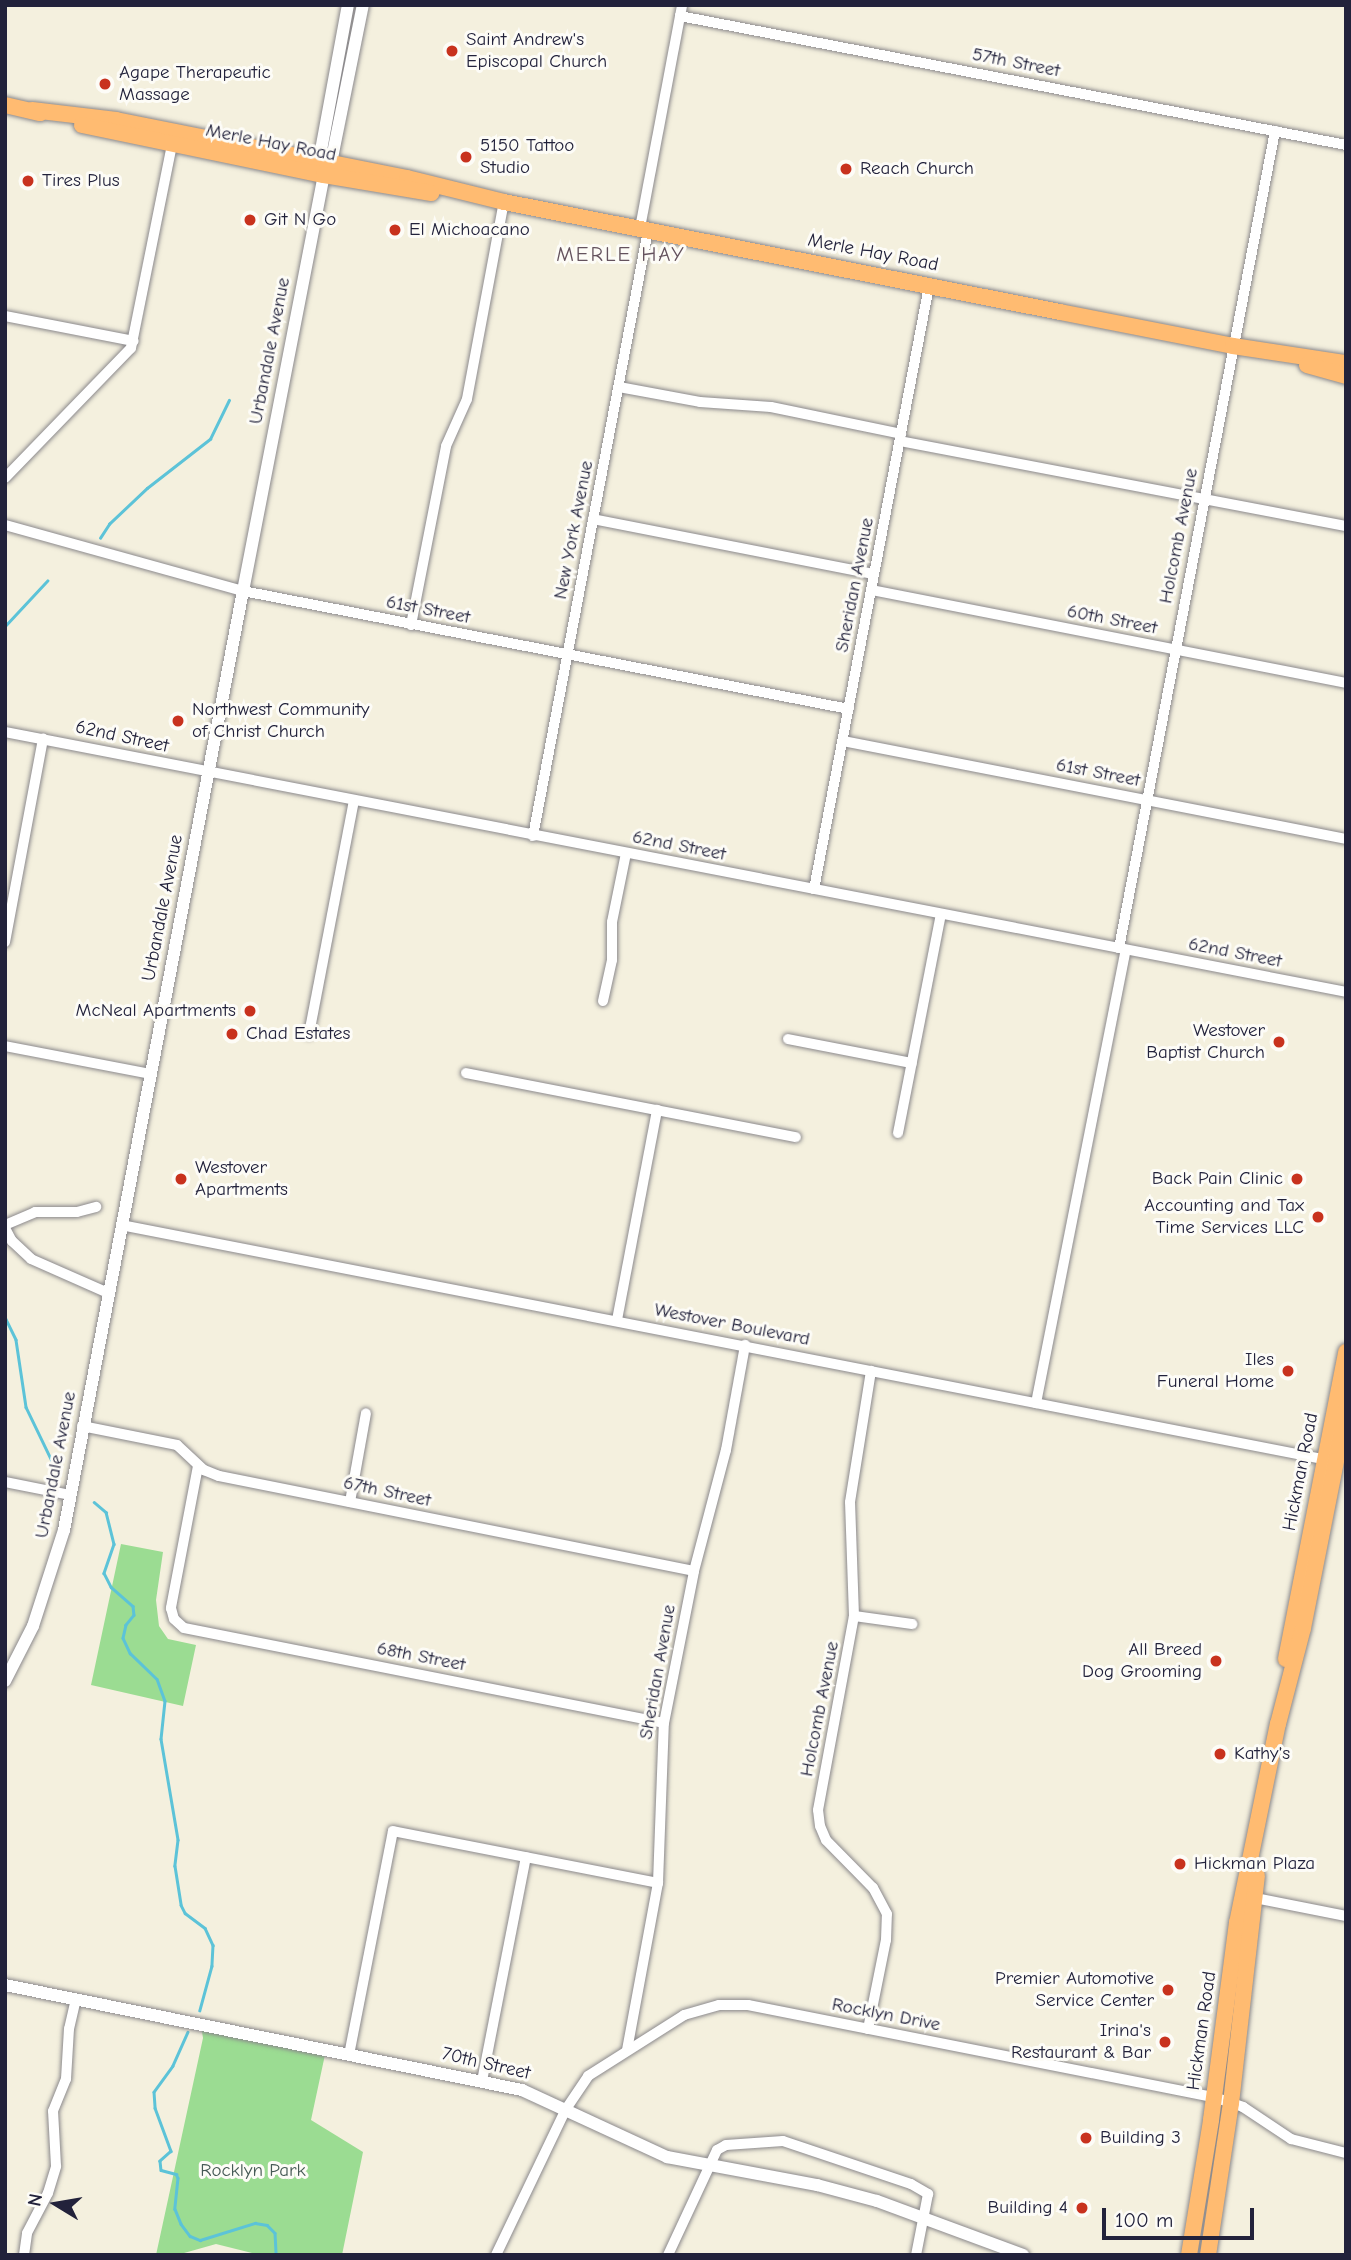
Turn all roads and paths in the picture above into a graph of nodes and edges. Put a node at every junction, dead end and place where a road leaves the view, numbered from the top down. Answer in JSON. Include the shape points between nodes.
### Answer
{"nodes":[{"id":1,"x":348,"y":5,"type":"edge"},
{"id":2,"x":363,"y":5,"type":"edge"},
{"id":3,"x":681,"y":10,"type":"edge"},
{"id":4,"x":5,"y":105,"type":"edge"},
{"id":5,"x":1275,"y":131,"type":"junction"},
{"id":6,"x":173,"y":138,"type":"junction"},
{"id":7,"x":1346,"y":145,"type":"edge"},
{"id":8,"x":325,"y":166,"type":"junction"},
{"id":9,"x":505,"y":202,"type":"junction"},
{"id":10,"x":644,"y":229,"type":"junction"},
{"id":11,"x":929,"y":286,"type":"junction"},
{"id":12,"x":5,"y":316,"type":"edge"},
{"id":13,"x":134,"y":341,"type":"junction"},
{"id":14,"x":1233,"y":346,"type":"junction"},
{"id":15,"x":1346,"y":363,"type":"edge"},
{"id":16,"x":1346,"y":376,"type":"edge"},
{"id":17,"x":619,"y":387,"type":"junction"},
{"id":18,"x":901,"y":437,"type":"junction"},
{"id":19,"x":5,"y":478,"type":"edge"},
{"id":20,"x":1204,"y":499,"type":"junction"},
{"id":21,"x":593,"y":519,"type":"junction"},
{"id":22,"x":5,"y":525,"type":"edge"},
{"id":23,"x":1346,"y":526,"type":"edge"},
{"id":24,"x":874,"y":574,"type":"junction"},
{"id":25,"x":872,"y":590,"type":"junction"},
{"id":26,"x":243,"y":591,"type":"junction"},
{"id":27,"x":411,"y":625,"type":"junction"},
{"id":28,"x":1175,"y":650,"type":"junction"},
{"id":29,"x":568,"y":655,"type":"junction"},
{"id":30,"x":1346,"y":683,"type":"edge"},
{"id":31,"x":849,"y":709,"type":"junction"},
{"id":32,"x":5,"y":732,"type":"edge"},
{"id":33,"x":43,"y":739,"type":"junction"},
{"id":34,"x":843,"y":741,"type":"junction"},
{"id":35,"x":208,"y":773,"type":"junction"},
{"id":36,"x":354,"y":800,"type":"junction"},
{"id":37,"x":1147,"y":800,"type":"junction"},
{"id":38,"x":533,"y":836,"type":"junction"},
{"id":39,"x":1346,"y":839,"type":"edge"},
{"id":40,"x":626,"y":853,"type":"junction"},
{"id":41,"x":814,"y":889,"type":"junction"},
{"id":42,"x":941,"y":914,"type":"junction"},
{"id":43,"x":5,"y":942,"type":"edge"},
{"id":44,"x":1122,"y":949,"type":"junction"},
{"id":45,"x":1346,"y":992,"type":"edge"},
{"id":46,"x":603,"y":1001,"type":"dead end"},
{"id":47,"x":309,"y":1034,"type":"dead end"},
{"id":48,"x":788,"y":1039,"type":"dead end"},
{"id":49,"x":5,"y":1046,"type":"edge"},
{"id":50,"x":912,"y":1063,"type":"junction"},
{"id":51,"x":466,"y":1073,"type":"dead end"},
{"id":52,"x":150,"y":1074,"type":"junction"},
{"id":53,"x":657,"y":1110,"type":"junction"},
{"id":54,"x":898,"y":1133,"type":"dead end"},
{"id":55,"x":796,"y":1137,"type":"dead end"},
{"id":56,"x":96,"y":1207,"type":"dead end"},
{"id":57,"x":121,"y":1225,"type":"junction"},
{"id":58,"x":5,"y":1226,"type":"edge"},
{"id":59,"x":108,"y":1293,"type":"junction"},
{"id":60,"x":617,"y":1320,"type":"junction"},
{"id":61,"x":745,"y":1345,"type":"junction"},
{"id":62,"x":1346,"y":1352,"type":"edge"},
{"id":63,"x":871,"y":1371,"type":"junction"},
{"id":64,"x":1036,"y":1403,"type":"junction"},
{"id":65,"x":1346,"y":1411,"type":"edge"},
{"id":66,"x":366,"y":1413,"type":"dead end"},
{"id":67,"x":82,"y":1426,"type":"junction"},
{"id":68,"x":1330,"y":1461,"type":"junction"},
{"id":69,"x":198,"y":1466,"type":"junction"},
{"id":70,"x":5,"y":1482,"type":"edge"},
{"id":71,"x":71,"y":1495,"type":"junction"},
{"id":72,"x":350,"y":1502,"type":"junction"},
{"id":73,"x":694,"y":1571,"type":"junction"},
{"id":74,"x":855,"y":1616,"type":"junction"},
{"id":75,"x":912,"y":1624,"type":"dead end"},
{"id":76,"x":7,"y":1676,"type":"edge"},
{"id":77,"x":664,"y":1723,"type":"junction"},
{"id":78,"x":526,"y":1857,"type":"junction"},
{"id":79,"x":658,"y":1884,"type":"junction"},
{"id":80,"x":1249,"y":1897,"type":"junction"},
{"id":81,"x":1346,"y":1916,"type":"edge"},
{"id":82,"x":5,"y":1985,"type":"edge"},
{"id":83,"x":76,"y":1999,"type":"junction"},
{"id":84,"x":868,"y":2029,"type":"junction"},
{"id":85,"x":627,"y":2050,"type":"junction"},
{"id":86,"x":349,"y":2055,"type":"junction"},
{"id":87,"x":482,"y":2081,"type":"junction"},
{"id":88,"x":1214,"y":2097,"type":"junction"},
{"id":89,"x":1231,"y":2103,"type":"junction"},
{"id":90,"x":566,"y":2109,"type":"junction"},
{"id":91,"x":1346,"y":2153,"type":"edge"},
{"id":92,"x":710,"y":2166,"type":"junction"},
{"id":93,"x":923,"y":2218,"type":"junction"},
{"id":94,"x":24,"y":2255,"type":"edge"},
{"id":95,"x":496,"y":2255,"type":"edge"},
{"id":96,"x":668,"y":2255,"type":"edge"},
{"id":97,"x":916,"y":2255,"type":"edge"},
{"id":98,"x":1023,"y":2255,"type":"edge"},
{"id":99,"x":1189,"y":2255,"type":"edge"},
{"id":100,"x":1208,"y":2255,"type":"edge"}],
"edges":[{"from":1,"to":8,"type":"street","name":"Urbandale Avenue"},
{"from":2,"to":8,"type":"street","name":"Urbandale Avenue"},
{"from":3,"to":5,"type":"street","name":"57th Street"},
{"from":3,"to":10,"type":"street","name":"New York Avenue"},
{"from":4,"to":6,"type":"main road","name":"Merle Hay Road"},
{"from":5,"to":7,"type":"street","name":"57th Street"},
{"from":5,"to":14,"type":"street","name":"Holcomb Avenue"},
{"from":6,"to":8,"type":"main road","name":"Merle Hay Road"},
{"from":6,"to":13,"type":"street"},
{"from":8,"to":9,"type":"main road","name":"Merle Hay Road","via":[[410,190]]},
{"from":8,"to":26,"type":"street","name":"Urbandale Avenue"},
{"from":9,"to":10,"type":"main road","name":"Merle Hay Road"},
{"from":9,"to":27,"type":"street","via":[[467,399],[446,446]]},
{"from":10,"to":11,"type":"main road","name":"Merle Hay Road"},
{"from":10,"to":17,"type":"street","name":"New York Avenue"},
{"from":11,"to":14,"type":"main road","name":"Merle Hay Road"},
{"from":11,"to":18,"type":"street","name":"Sheridan Avenue"},
{"from":12,"to":13,"type":"street"},
{"from":13,"to":19,"type":"street","via":[[126,355]]},
{"from":14,"to":15,"type":"main road","name":"Merle Hay Road"},
{"from":14,"to":16,"type":"main road","name":"Merle Hay Road"},
{"from":14,"to":20,"type":"street","name":"Holcomb Avenue"},
{"from":17,"to":18,"type":"street","via":[[700,402],[771,407]]},
{"from":17,"to":21,"type":"street","name":"New York Avenue"},
{"from":18,"to":20,"type":"street"},
{"from":18,"to":24,"type":"street","name":"Sheridan Avenue"},
{"from":20,"to":23,"type":"street"},
{"from":20,"to":28,"type":"street","name":"Holcomb Avenue"},
{"from":21,"to":24,"type":"street"},
{"from":21,"to":29,"type":"street","name":"New York Avenue"},
{"from":22,"to":26,"type":"street","name":"61st Street"},
{"from":24,"to":25,"type":"street","name":"Sheridan Avenue"},
{"from":25,"to":28,"type":"street","name":"60th Street"},
{"from":25,"to":31,"type":"street","name":"Sheridan Avenue"},
{"from":26,"to":27,"type":"street","name":"61st Street"},
{"from":26,"to":35,"type":"street","name":"Urbandale Avenue"},
{"from":27,"to":29,"type":"street","name":"61st Street"},
{"from":28,"to":30,"type":"street","name":"60th Street"},
{"from":28,"to":37,"type":"street","name":"Holcomb Avenue"},
{"from":29,"to":31,"type":"street","name":"61st Street"},
{"from":29,"to":38,"type":"street","name":"New York Avenue"},
{"from":31,"to":34,"type":"street","name":"Sheridan Avenue"},
{"from":32,"to":33,"type":"street","name":"62nd Street"},
{"from":33,"to":35,"type":"street","name":"62nd Street"},
{"from":33,"to":43,"type":"street"},
{"from":34,"to":37,"type":"street","name":"61st Street"},
{"from":34,"to":41,"type":"street","name":"Sheridan Avenue"},
{"from":35,"to":36,"type":"street","name":"62nd Street"},
{"from":35,"to":52,"type":"street","name":"Urbandale Avenue"},
{"from":36,"to":38,"type":"street","name":"62nd Street"},
{"from":36,"to":47,"type":"street"},
{"from":37,"to":39,"type":"street","name":"61st Street"},
{"from":37,"to":44,"type":"street","name":"Holcomb Avenue"},
{"from":38,"to":40,"type":"street","name":"62nd Street"},
{"from":40,"to":41,"type":"street","name":"62nd Street"},
{"from":40,"to":46,"type":"street"},
{"from":41,"to":42,"type":"street","name":"62nd Street"},
{"from":42,"to":44,"type":"street","name":"62nd Street"},
{"from":42,"to":50,"type":"street"},
{"from":44,"to":45,"type":"street","name":"62nd Street"},
{"from":44,"to":64,"type":"street","name":"Holcomb Avenue"},
{"from":48,"to":50,"type":"street"},
{"from":49,"to":52,"type":"street"},
{"from":50,"to":54,"type":"street"},
{"from":51,"to":53,"type":"street"},
{"from":52,"to":57,"type":"street","name":"Urbandale Avenue"},
{"from":53,"to":55,"type":"street"},
{"from":53,"to":60,"type":"street"},
{"from":56,"to":58,"type":"street","via":[[35,1212]]},
{"from":57,"to":59,"type":"street","name":"Urbandale Avenue"},
{"from":57,"to":60,"type":"street","name":"Westover Boulevard"},
{"from":58,"to":59,"type":"street","via":[[12,1241],[31,1259]]},
{"from":59,"to":67,"type":"street","name":"Urbandale Avenue"},
{"from":60,"to":61,"type":"street","name":"Westover Boulevard"},
{"from":61,"to":63,"type":"street","name":"Westover Boulevard"},
{"from":61,"to":73,"type":"street","name":"Sheridan Avenue","via":[[726,1450]]},
{"from":62,"to":68,"type":"main road","name":"Hickman Road"},
{"from":63,"to":64,"type":"street","name":"Westover Boulevard"},
{"from":63,"to":74,"type":"street","name":"Holcomb Avenue","via":[[850,1502]]},
{"from":64,"to":68,"type":"street","name":"Westover Boulevard"},
{"from":65,"to":68,"type":"main road","name":"Hickman Road"},
{"from":66,"to":72,"type":"street"},
{"from":67,"to":69,"type":"street","name":"67th Street","via":[[177,1445]]},
{"from":67,"to":71,"type":"street","name":"Urbandale Avenue"},
{"from":68,"to":80,"type":"main road","name":"Hickman Road","via":[[1303,1628],[1278,1724]]},
{"from":69,"to":72,"type":"street","name":"67th Street","via":[[219,1476]]},
{"from":69,"to":77,"type":"street","name":"68th Street","via":[[172,1596],[174,1619],[184,1628]]},
{"from":70,"to":71,"type":"street"},
{"from":71,"to":76,"type":"street","name":"Urbandale Avenue","via":[[53,1571],[33,1626]]},
{"from":72,"to":73,"type":"street","name":"67th Street"},
{"from":73,"to":77,"type":"street","name":"Sheridan Avenue"},
{"from":74,"to":75,"type":"street"},
{"from":74,"to":84,"type":"street","name":"Holcomb Avenue","via":[[818,1810],[826,1840],[873,1888],[887,1914]]},
{"from":77,"to":79,"type":"street","name":"Sheridan Avenue"},
{"from":78,"to":79,"type":"street"},
{"from":78,"to":86,"type":"street","via":[[393,1831]]},
{"from":78,"to":87,"type":"street"},
{"from":79,"to":85,"type":"street","name":"Sheridan Avenue"},
{"from":80,"to":81,"type":"street"},
{"from":80,"to":88,"type":"main road","name":"Hickman Road"},
{"from":80,"to":89,"type":"main road","name":"Hickman Road"},
{"from":82,"to":83,"type":"street","name":"70th Street"},
{"from":83,"to":86,"type":"street","name":"70th Street"},
{"from":83,"to":94,"type":"street","via":[[66,2079],[53,2111],[56,2166],[27,2233]]},
{"from":84,"to":85,"type":"street","name":"Rocklyn Drive","via":[[748,2005],[719,2005],[684,2015]]},
{"from":84,"to":88,"type":"street","name":"Rocklyn Drive"},
{"from":85,"to":90,"type":"street","name":"Rocklyn Drive","via":[[588,2076]]},
{"from":86,"to":87,"type":"street","name":"70th Street"},
{"from":87,"to":90,"type":"street","name":"70th Street","via":[[522,2090]]},
{"from":88,"to":89,"type":"street","name":"Rocklyn Drive"},
{"from":88,"to":99,"type":"main road","name":"Hickman Road"},
{"from":89,"to":91,"type":"street","name":"Rocklyn Drive","via":[[1291,2139]]},
{"from":89,"to":100,"type":"main road","name":"Hickman Road"},
{"from":90,"to":92,"type":"street","name":"70th Street","via":[[667,2157]]},
{"from":90,"to":95,"type":"street","name":"Rocklyn Drive"},
{"from":92,"to":93,"type":"street","name":"70th Street","via":[[828,2188]]},
{"from":92,"to":93,"type":"street","via":[[717,2150],[726,2145],[798,2144],[922,2188],[928,2194]]},
{"from":92,"to":96,"type":"street"},
{"from":93,"to":97,"type":"street"},
{"from":93,"to":98,"type":"street","name":"70th Street"}]}
